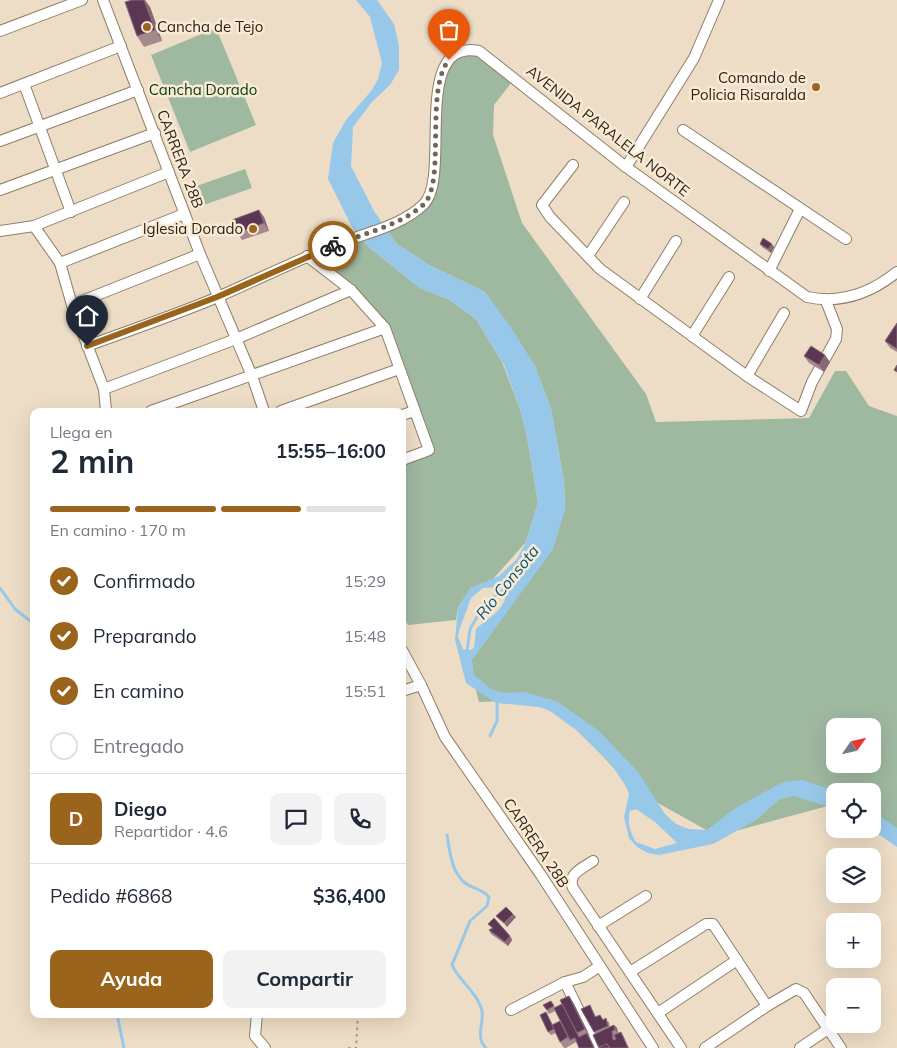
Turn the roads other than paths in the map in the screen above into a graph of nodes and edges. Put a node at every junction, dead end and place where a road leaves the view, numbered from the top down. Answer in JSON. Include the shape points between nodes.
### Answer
{"nodes":[{"id":1,"x":82,"y":0,"type":"edge"},
{"id":2,"x":103,"y":0,"type":"edge"},
{"id":3,"x":719,"y":0,"type":"edge"},
{"id":4,"x":0,"y":31,"type":"edge"},
{"id":5,"x":121,"y":46,"type":"junction"},
{"id":6,"x":24,"y":84,"type":"junction"},
{"id":7,"x":138,"y":90,"type":"junction"},
{"id":8,"x":0,"y":92,"type":"edge"},
{"id":9,"x":40,"y":127,"type":"junction"},
{"id":10,"x":683,"y":130,"type":"dead end"},
{"id":11,"x":155,"y":133,"type":"junction"},
{"id":12,"x":0,"y":141,"type":"edge"},
{"id":13,"x":573,"y":165,"type":"dead end"},
{"id":14,"x":56,"y":168,"type":"junction"},
{"id":15,"x":626,"y":168,"type":"junction"},
{"id":16,"x":169,"y":172,"type":"junction"},
{"id":17,"x":0,"y":190,"type":"edge"},
{"id":18,"x":624,"y":202,"type":"dead end"},
{"id":19,"x":800,"y":209,"type":"junction"},
{"id":20,"x":71,"y":212,"type":"junction"},
{"id":21,"x":184,"y":214,"type":"junction"},
{"id":22,"x":34,"y":226,"type":"junction"},
{"id":23,"x":0,"y":231,"type":"edge"},
{"id":24,"x":846,"y":239,"type":"dead end"},
{"id":25,"x":676,"y":241,"type":"dead end"},
{"id":26,"x":200,"y":254,"type":"junction"},
{"id":27,"x":307,"y":256,"type":"junction"},
{"id":28,"x":588,"y":256,"type":"junction"},
{"id":29,"x":60,"y":263,"type":"junction"},
{"id":30,"x":769,"y":271,"type":"junction"},
{"id":31,"x":897,"y":272,"type":"edge"},
{"id":32,"x":729,"y":277,"type":"dead end"},
{"id":33,"x":351,"y":290,"type":"junction"},
{"id":34,"x":217,"y":297,"type":"junction"},
{"id":35,"x":640,"y":299,"type":"junction"},
{"id":36,"x":826,"y":301,"type":"junction"},
{"id":37,"x":72,"y":305,"type":"junction"},
{"id":38,"x":784,"y":313,"type":"dead end"},
{"id":39,"x":385,"y":328,"type":"junction"},
{"id":40,"x":692,"y":336,"type":"junction"},
{"id":41,"x":236,"y":338,"type":"junction"},
{"id":42,"x":87,"y":346,"type":"junction"},
{"id":43,"x":399,"y":369,"type":"junction"},
{"id":44,"x":252,"y":376,"type":"junction"},
{"id":45,"x":747,"y":376,"type":"junction"},
{"id":46,"x":104,"y":389,"type":"junction"},
{"id":47,"x":106,"y":408,"type":"edge"},
{"id":48,"x":160,"y":408,"type":"edge"},
{"id":49,"x":263,"y":408,"type":"edge"},
{"id":50,"x":289,"y":408,"type":"edge"},
{"id":51,"x":414,"y":411,"type":"junction"},
{"id":52,"x":406,"y":414,"type":"edge"},
{"id":53,"x":406,"y":459,"type":"edge"},
{"id":54,"x":406,"y":657,"type":"edge"},
{"id":55,"x":422,"y":685,"type":"junction"},
{"id":56,"x":406,"y":690,"type":"edge"},
{"id":57,"x":593,"y":861,"type":"dead end"},
{"id":58,"x":646,"y":896,"type":"dead end"},
{"id":59,"x":598,"y":926,"type":"junction"},
{"id":60,"x":737,"y":960,"type":"junction"},
{"id":61,"x":600,"y":966,"type":"junction"},
{"id":62,"x":630,"y":972,"type":"junction"},
{"id":63,"x":565,"y":982,"type":"junction"},
{"id":64,"x":767,"y":1006,"type":"junction"},
{"id":65,"x":510,"y":1010,"type":"dead end"},
{"id":66,"x":658,"y":1013,"type":"junction"},
{"id":67,"x":257,"y":1018,"type":"edge"},
{"id":68,"x":826,"y":1026,"type":"edge"},
{"id":69,"x":826,"y":1030,"type":"edge"},
{"id":70,"x":831,"y":1033,"type":"edge"},
{"id":71,"x":265,"y":1048,"type":"edge"},
{"id":72,"x":597,"y":1048,"type":"edge"},
{"id":73,"x":654,"y":1048,"type":"edge"},
{"id":74,"x":681,"y":1048,"type":"edge"},
{"id":75,"x":705,"y":1048,"type":"edge"},
{"id":76,"x":800,"y":1048,"type":"edge"},
{"id":77,"x":841,"y":1048,"type":"edge"}],
"edges":[{"from":1,"to":4,"type":"street"},
{"from":2,"to":5,"type":"street","name":"CARRERA 28B"},
{"from":3,"to":15,"type":"street","via":[[694,58]]},
{"from":5,"to":6,"type":"street"},
{"from":5,"to":7,"type":"street","name":"CARRERA 28B"},
{"from":6,"to":8,"type":"street"},
{"from":6,"to":9,"type":"street"},
{"from":7,"to":9,"type":"street"},
{"from":7,"to":11,"type":"street","name":"CARRERA 28B"},
{"from":9,"to":12,"type":"street"},
{"from":9,"to":14,"type":"street"},
{"from":10,"to":19,"type":"street"},
{"from":11,"to":14,"type":"street"},
{"from":11,"to":16,"type":"street","name":"CARRERA 28B"},
{"from":13,"to":28,"type":"street","via":[[542,205]]},
{"from":14,"to":17,"type":"street"},
{"from":14,"to":20,"type":"street"},
{"from":15,"to":27,"type":"street","name":"AVENIDA PARALELA NORTE","via":[[479,51],[466,51],[449,60],[440,76],[433,184],[426,203],[405,219]]},
{"from":15,"to":30,"type":"street","name":"AVENIDA PARALELA NORTE"},
{"from":16,"to":20,"type":"street"},
{"from":16,"to":21,"type":"street","name":"CARRERA 28B"},
{"from":18,"to":28,"type":"street"},
{"from":19,"to":24,"type":"street"},
{"from":19,"to":30,"type":"street"},
{"from":20,"to":22,"type":"street"},
{"from":21,"to":26,"type":"street","name":"CARRERA 28B"},
{"from":21,"to":29,"type":"street"},
{"from":22,"to":23,"type":"street"},
{"from":22,"to":29,"type":"street"},
{"from":25,"to":35,"type":"street"},
{"from":26,"to":34,"type":"street","name":"CARRERA 28B"},
{"from":26,"to":37,"type":"street"},
{"from":27,"to":33,"type":"street"},
{"from":27,"to":34,"type":"street","name":"AVENIDA PARALELA NORTE"},
{"from":28,"to":35,"type":"street"},
{"from":29,"to":37,"type":"street"},
{"from":30,"to":36,"type":"street","name":"AVENIDA PARALELA NORTE","via":[[807,297]]},
{"from":31,"to":36,"type":"street","name":"AVENIDA PARALELA NORTE","via":[[848,298]]},
{"from":32,"to":40,"type":"street"},
{"from":33,"to":39,"type":"street"},
{"from":33,"to":41,"type":"street"},
{"from":34,"to":41,"type":"street","name":"CARRERA 28B"},
{"from":34,"to":42,"type":"street","name":"AVENIDA PARALELA NORTE"},
{"from":35,"to":40,"type":"street"},
{"from":36,"to":45,"type":"street","via":[[837,329],[836,339],[812,382],[801,411]]},
{"from":37,"to":42,"type":"street"},
{"from":38,"to":45,"type":"street"},
{"from":39,"to":43,"type":"street"},
{"from":39,"to":44,"type":"street"},
{"from":40,"to":45,"type":"street"},
{"from":41,"to":44,"type":"street","name":"CARRERA 28B"},
{"from":41,"to":46,"type":"street"},
{"from":42,"to":46,"type":"street"},
{"from":43,"to":50,"type":"street"},
{"from":43,"to":51,"type":"street"},
{"from":44,"to":48,"type":"street"},
{"from":44,"to":49,"type":"street","name":"CARRERA 28B"},
{"from":46,"to":47,"type":"street"},
{"from":51,"to":52,"type":"street"},
{"from":51,"to":53,"type":"street","via":[[430,450]]},
{"from":54,"to":55,"type":"street","name":"CARRERA 28B"},
{"from":55,"to":56,"type":"street"},
{"from":55,"to":61,"type":"street","name":"CARRERA 28B","via":[[445,737]]},
{"from":57,"to":59,"type":"street","via":[[572,876],[571,882]]},
{"from":58,"to":59,"type":"street"},
{"from":59,"to":62,"type":"street"},
{"from":60,"to":62,"type":"street","via":[[717,927],[706,924]]},
{"from":60,"to":64,"type":"street"},
{"from":60,"to":66,"type":"street"},
{"from":61,"to":63,"type":"street","via":[[583,977]]},
{"from":61,"to":73,"type":"street","name":"CARRERA 28B"},
{"from":62,"to":66,"type":"street"},
{"from":63,"to":65,"type":"street"},
{"from":63,"to":72,"type":"street"},
{"from":64,"to":68,"type":"street","via":[[796,989],[804,993]]},
{"from":64,"to":75,"type":"street"},
{"from":66,"to":74,"type":"street"},
{"from":67,"to":71,"type":"street","via":[[255,1036]]},
{"from":69,"to":76,"type":"street"},
{"from":70,"to":77,"type":"street"}]}
